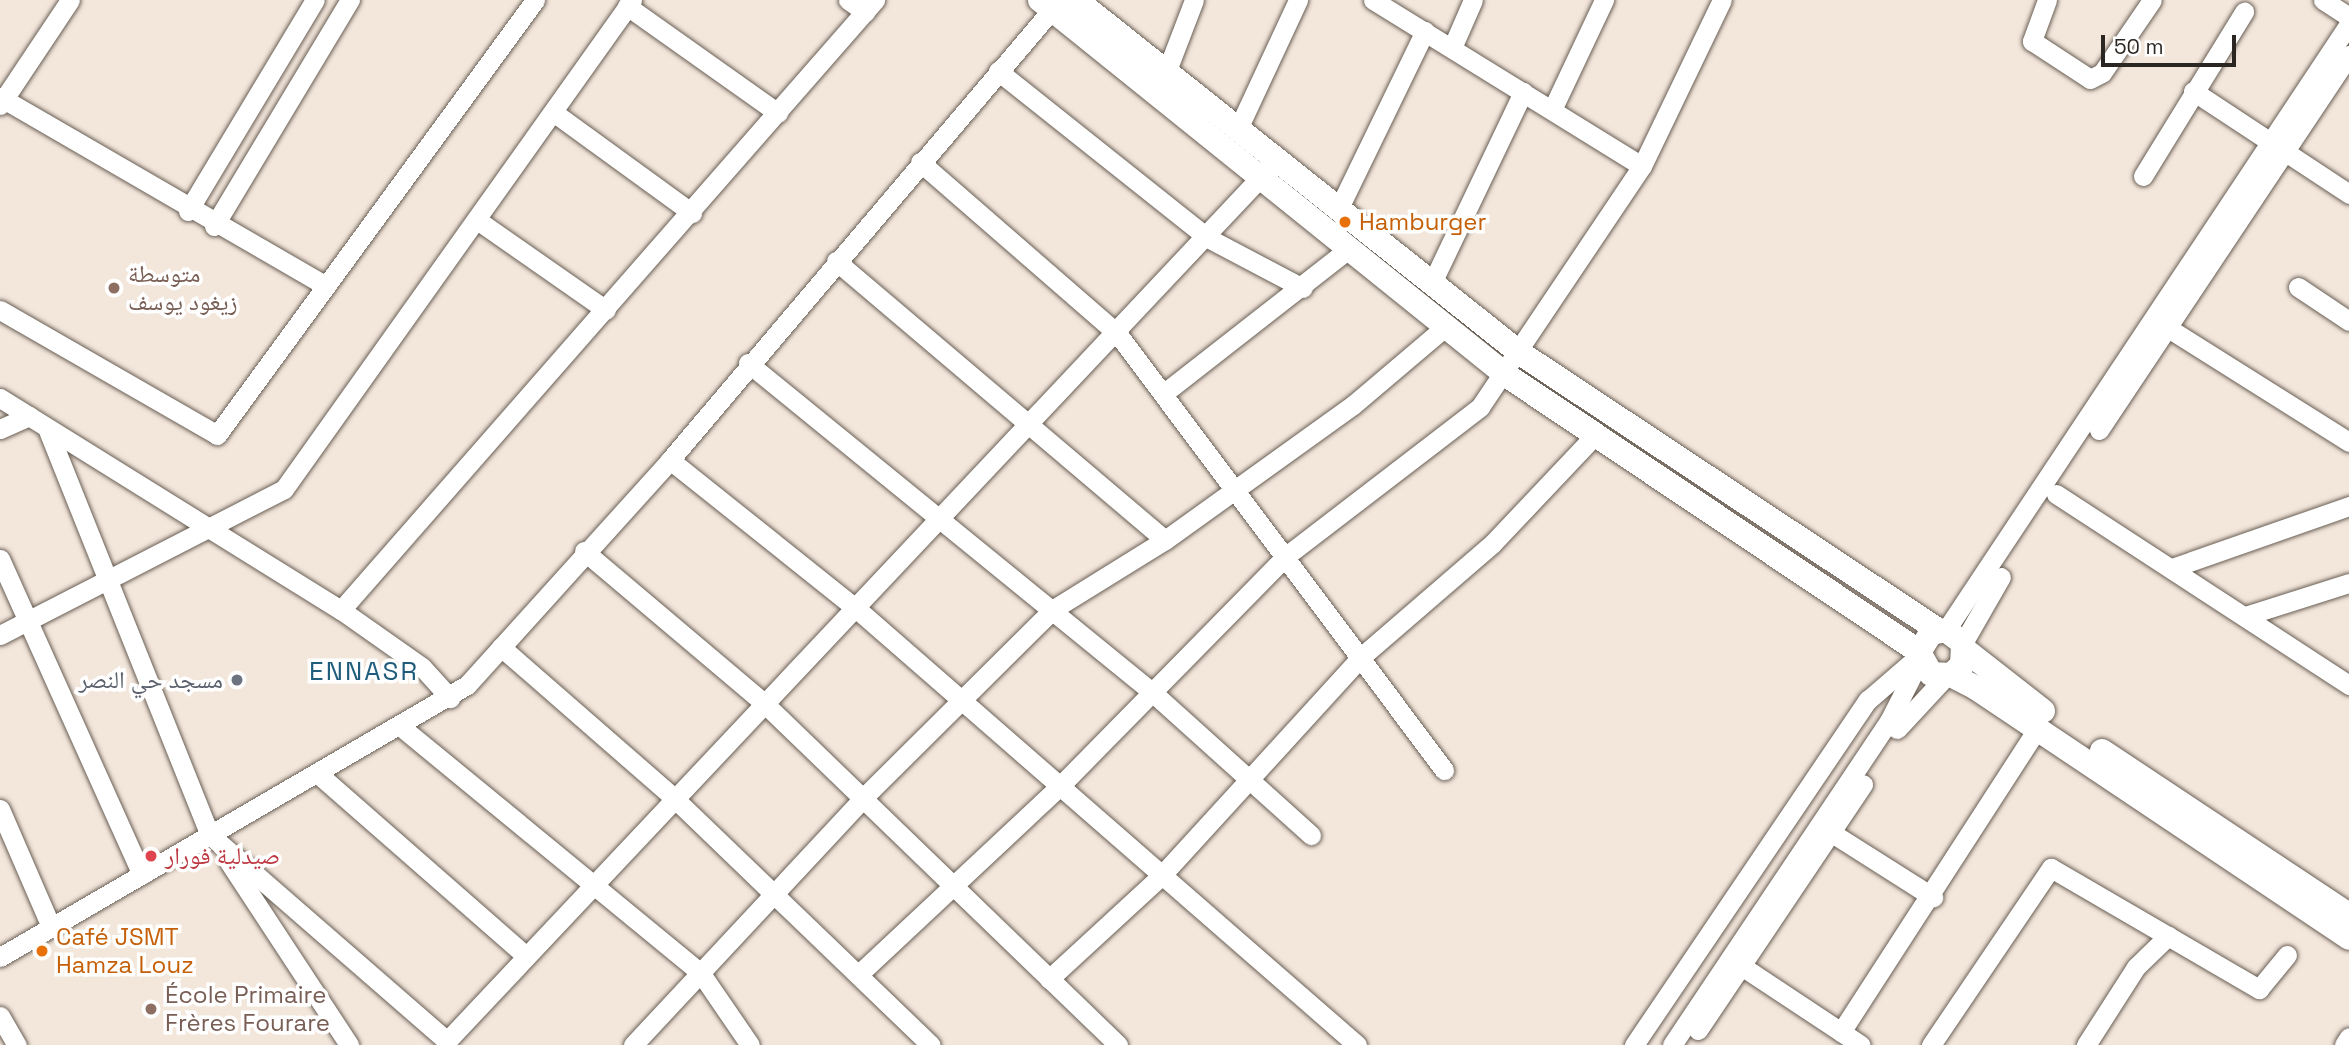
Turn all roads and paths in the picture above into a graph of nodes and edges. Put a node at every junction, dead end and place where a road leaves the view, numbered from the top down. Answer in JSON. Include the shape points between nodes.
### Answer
{"nodes":[{"id":1,"x":70,"y":0,"type":"edge"},
{"id":2,"x":315,"y":0,"type":"edge"},
{"id":3,"x":350,"y":0,"type":"edge"},
{"id":4,"x":848,"y":0,"type":"edge"},
{"id":5,"x":1076,"y":0,"type":"edge"},
{"id":6,"x":1194,"y":0,"type":"edge"},
{"id":7,"x":1298,"y":0,"type":"edge"},
{"id":8,"x":1373,"y":0,"type":"edge"},
{"id":9,"x":1473,"y":0,"type":"edge"},
{"id":10,"x":1604,"y":0,"type":"edge"},
{"id":11,"x":1722,"y":0,"type":"edge"},
{"id":12,"x":2047,"y":0,"type":"edge"},
{"id":13,"x":2152,"y":0,"type":"edge"},
{"id":14,"x":2323,"y":0,"type":"edge"},
{"id":15,"x":524,"y":3,"type":"edge"},
{"id":16,"x":629,"y":3,"type":"edge"},
{"id":17,"x":1051,"y":3,"type":"edge"},
{"id":18,"x":870,"y":6,"type":"edge"},
{"id":19,"x":2244,"y":12,"type":"dead end"},
{"id":20,"x":2349,"y":17,"type":"edge"},
{"id":21,"x":2349,"y":24,"type":"edge"},
{"id":22,"x":1425,"y":31,"type":"junction"},
{"id":23,"x":1452,"y":48,"type":"junction"},
{"id":24,"x":2349,"y":55,"type":"edge"},
{"id":25,"x":998,"y":71,"type":"junction"},
{"id":26,"x":1166,"y":73,"type":"junction"},
{"id":27,"x":1522,"y":92,"type":"junction"},
{"id":28,"x":2193,"y":92,"type":"junction"},
{"id":29,"x":1,"y":100,"type":"edge"},
{"id":30,"x":1552,"y":110,"type":"junction"},
{"id":31,"x":554,"y":112,"type":"junction"},
{"id":32,"x":778,"y":113,"type":"junction"},
{"id":33,"x":1237,"y":131,"type":"junction"},
{"id":34,"x":2279,"y":149,"type":"junction"},
{"id":35,"x":1275,"y":160,"type":"junction"},
{"id":36,"x":920,"y":163,"type":"junction"},
{"id":37,"x":1642,"y":166,"type":"junction"},
{"id":38,"x":2143,"y":176,"type":"dead end"},
{"id":39,"x":1259,"y":180,"type":"junction"},
{"id":40,"x":2349,"y":194,"type":"edge"},
{"id":41,"x":1338,"y":210,"type":"junction"},
{"id":42,"x":188,"y":211,"type":"junction"},
{"id":43,"x":692,"y":213,"type":"junction"},
{"id":44,"x":477,"y":220,"type":"junction"},
{"id":45,"x":214,"y":226,"type":"junction"},
{"id":46,"x":1208,"y":238,"type":"junction"},
{"id":47,"x":1347,"y":250,"type":"junction"},
{"id":48,"x":836,"y":261,"type":"junction"},
{"id":49,"x":1431,"y":285,"type":"junction"},
{"id":50,"x":326,"y":286,"type":"junction"},
{"id":51,"x":2298,"y":287,"type":"dead end"},
{"id":52,"x":1303,"y":288,"type":"junction"},
{"id":53,"x":0,"y":310,"type":"edge"},
{"id":54,"x":606,"y":310,"type":"junction"},
{"id":55,"x":2349,"y":321,"type":"edge"},
{"id":56,"x":1445,"y":327,"type":"junction"},
{"id":57,"x":2168,"y":328,"type":"junction"},
{"id":58,"x":1117,"y":333,"type":"junction"},
{"id":59,"x":1520,"y":353,"type":"junction"},
{"id":60,"x":748,"y":363,"type":"junction"},
{"id":61,"x":1506,"y":375,"type":"junction"},
{"id":62,"x":1163,"y":394,"type":"junction"},
{"id":63,"x":0,"y":398,"type":"edge"},
{"id":64,"x":29,"y":416,"type":"junction"},
{"id":65,"x":1030,"y":424,"type":"junction"},
{"id":66,"x":47,"y":428,"type":"junction"},
{"id":67,"x":0,"y":429,"type":"edge"},
{"id":68,"x":1594,"y":436,"type":"junction"},
{"id":69,"x":2349,"y":442,"type":"edge"},
{"id":70,"x":670,"y":460,"type":"junction"},
{"id":71,"x":1234,"y":488,"type":"junction"},
{"id":72,"x":2056,"y":494,"type":"junction"},
{"id":73,"x":2349,"y":506,"type":"edge"},
{"id":74,"x":940,"y":519,"type":"junction"},
{"id":75,"x":207,"y":529,"type":"junction"},
{"id":76,"x":1165,"y":540,"type":"junction"},
{"id":77,"x":584,"y":551,"type":"junction"},
{"id":78,"x":1286,"y":556,"type":"junction"},
{"id":79,"x":0,"y":559,"type":"edge"},
{"id":80,"x":1807,"y":561,"type":"junction"},
{"id":81,"x":2172,"y":568,"type":"junction"},
{"id":82,"x":109,"y":582,"type":"junction"},
{"id":83,"x":2349,"y":583,"type":"edge"},
{"id":84,"x":341,"y":610,"type":"junction"},
{"id":85,"x":858,"y":610,"type":"junction"},
{"id":86,"x":1052,"y":610,"type":"junction"},
{"id":87,"x":2245,"y":616,"type":"junction"},
{"id":88,"x":26,"y":622,"type":"junction"},
{"id":89,"x":0,"y":635,"type":"edge"},
{"id":90,"x":1953,"y":638,"type":"junction"},
{"id":91,"x":501,"y":647,"type":"junction"},
{"id":92,"x":1920,"y":656,"type":"junction"},
{"id":93,"x":1361,"y":657,"type":"junction"},
{"id":94,"x":1949,"y":675,"type":"junction"},
{"id":95,"x":2349,"y":685,"type":"edge"},
{"id":96,"x":1152,"y":692,"type":"junction"},
{"id":97,"x":450,"y":698,"type":"junction"},
{"id":98,"x":960,"y":701,"type":"junction"},
{"id":99,"x":764,"y":703,"type":"junction"},
{"id":100,"x":400,"y":726,"type":"junction"},
{"id":101,"x":2038,"y":728,"type":"junction"},
{"id":102,"x":1444,"y":770,"type":"dead end"},
{"id":103,"x":317,"y":773,"type":"junction"},
{"id":104,"x":1247,"y":777,"type":"junction"},
{"id":105,"x":1058,"y":788,"type":"junction"},
{"id":106,"x":674,"y":798,"type":"junction"},
{"id":107,"x":862,"y":799,"type":"junction"},
{"id":108,"x":0,"y":809,"type":"edge"},
{"id":109,"x":1832,"y":833,"type":"junction"},
{"id":110,"x":210,"y":835,"type":"junction"},
{"id":111,"x":1311,"y":835,"type":"dead end"},
{"id":112,"x":142,"y":875,"type":"junction"},
{"id":113,"x":1161,"y":876,"type":"junction"},
{"id":114,"x":595,"y":883,"type":"junction"},
{"id":115,"x":951,"y":885,"type":"junction"},
{"id":116,"x":774,"y":892,"type":"junction"},
{"id":117,"x":1933,"y":897,"type":"junction"},
{"id":118,"x":2349,"y":915,"type":"edge"},
{"id":119,"x":51,"y":927,"type":"junction"},
{"id":120,"x":2168,"y":936,"type":"junction"},
{"id":121,"x":2349,"y":938,"type":"edge"},
{"id":122,"x":526,"y":956,"type":"junction"},
{"id":123,"x":2287,"y":956,"type":"dead end"},
{"id":124,"x":0,"y":957,"type":"edge"},
{"id":125,"x":1743,"y":967,"type":"junction"},
{"id":126,"x":700,"y":972,"type":"junction"},
{"id":127,"x":860,"y":973,"type":"junction"},
{"id":128,"x":1049,"y":979,"type":"junction"},
{"id":129,"x":0,"y":1016,"type":"edge"},
{"id":130,"x":1841,"y":1032,"type":"junction"},
{"id":131,"x":2349,"y":1037,"type":"edge"},
{"id":132,"x":444,"y":1043,"type":"edge"},
{"id":133,"x":17,"y":1045,"type":"edge"},
{"id":134,"x":349,"y":1045,"type":"edge"},
{"id":135,"x":633,"y":1045,"type":"edge"},
{"id":136,"x":750,"y":1045,"type":"edge"},
{"id":137,"x":931,"y":1045,"type":"edge"},
{"id":138,"x":1118,"y":1045,"type":"edge"},
{"id":139,"x":1357,"y":1045,"type":"edge"},
{"id":140,"x":1634,"y":1045,"type":"edge"},
{"id":141,"x":1672,"y":1045,"type":"edge"},
{"id":142,"x":1688,"y":1045,"type":"edge"},
{"id":143,"x":1861,"y":1045,"type":"edge"},
{"id":144,"x":1931,"y":1045,"type":"edge"},
{"id":145,"x":2086,"y":1045,"type":"edge"},
{"id":146,"x":2344,"y":1045,"type":"edge"}],
"edges":[{"from":1,"to":29,"type":"street"},
{"from":2,"to":42,"type":"street"},
{"from":3,"to":45,"type":"street"},
{"from":4,"to":18,"type":"street"},
{"from":5,"to":26,"type":"main road"},
{"from":6,"to":26,"type":"street"},
{"from":7,"to":33,"type":"street"},
{"from":8,"to":22,"type":"street"},
{"from":9,"to":23,"type":"street"},
{"from":10,"to":30,"type":"street"},
{"from":11,"to":37,"type":"street"},
{"from":12,"to":13,"type":"street","via":[[2033,24],[2032,41],[2090,79],[2102,72]]},
{"from":14,"to":20,"type":"street"},
{"from":15,"to":50,"type":"street"},
{"from":16,"to":31,"type":"street"},
{"from":16,"to":32,"type":"street"},
{"from":17,"to":25,"type":"street"},
{"from":17,"to":39,"type":"main road"},
{"from":18,"to":32,"type":"street"},
{"from":19,"to":28,"type":"street"},
{"from":21,"to":34,"type":"street"},
{"from":22,"to":23,"type":"street"},
{"from":22,"to":41,"type":"street"},
{"from":23,"to":27,"type":"street"},
{"from":24,"to":34,"type":"street"},
{"from":25,"to":36,"type":"street"},
{"from":25,"to":46,"type":"street"},
{"from":26,"to":33,"type":"main road"},
{"from":27,"to":30,"type":"street"},
{"from":27,"to":49,"type":"street"},
{"from":28,"to":34,"type":"street"},
{"from":28,"to":38,"type":"street"},
{"from":29,"to":42,"type":"street"},
{"from":30,"to":37,"type":"street"},
{"from":31,"to":43,"type":"street"},
{"from":31,"to":44,"type":"street"},
{"from":32,"to":43,"type":"street"},
{"from":33,"to":35,"type":"main road"},
{"from":34,"to":40,"type":"street"},
{"from":34,"to":57,"type":"street"},
{"from":34,"to":90,"type":"street"},
{"from":35,"to":39,"type":"street"},
{"from":35,"to":41,"type":"main road"},
{"from":36,"to":48,"type":"street"},
{"from":36,"to":58,"type":"street"},
{"from":37,"to":59,"type":"street"},
{"from":39,"to":46,"type":"street"},
{"from":39,"to":47,"type":"main road"},
{"from":41,"to":49,"type":"main road"},
{"from":42,"to":45,"type":"street"},
{"from":43,"to":54,"type":"street"},
{"from":44,"to":54,"type":"street"},
{"from":44,"to":75,"type":"street","via":[[284,489]]},
{"from":45,"to":50,"type":"street"},
{"from":46,"to":52,"type":"street"},
{"from":46,"to":58,"type":"street"},
{"from":47,"to":52,"type":"street"},
{"from":47,"to":56,"type":"main road"},
{"from":48,"to":60,"type":"street"},
{"from":48,"to":65,"type":"street"},
{"from":49,"to":59,"type":"main road"},
{"from":50,"to":53,"type":"street","via":[[217,435]]},
{"from":51,"to":55,"type":"street"},
{"from":52,"to":62,"type":"street"},
{"from":54,"to":84,"type":"street"},
{"from":56,"to":61,"type":"main road"},
{"from":56,"to":71,"type":"street","via":[[1353,405]]},
{"from":57,"to":69,"type":"street"},
{"from":57,"to":72,"type":"street"},
{"from":58,"to":62,"type":"street"},
{"from":58,"to":65,"type":"street"},
{"from":59,"to":61,"type":"street"},
{"from":59,"to":80,"type":"main road"},
{"from":60,"to":70,"type":"street"},
{"from":60,"to":74,"type":"street"},
{"from":61,"to":68,"type":"main road"},
{"from":61,"to":78,"type":"street","via":[[1480,407]]},
{"from":62,"to":71,"type":"street"},
{"from":63,"to":64,"type":"street"},
{"from":64,"to":66,"type":"street"},
{"from":64,"to":67,"type":"street"},
{"from":65,"to":74,"type":"street"},
{"from":65,"to":76,"type":"street"},
{"from":66,"to":75,"type":"street"},
{"from":66,"to":82,"type":"street"},
{"from":68,"to":80,"type":"main road"},
{"from":68,"to":93,"type":"street","via":[[1492,544]]},
{"from":70,"to":77,"type":"street"},
{"from":70,"to":85,"type":"street"},
{"from":71,"to":76,"type":"street"},
{"from":71,"to":78,"type":"street"},
{"from":72,"to":81,"type":"street"},
{"from":72,"to":90,"type":"street"},
{"from":73,"to":81,"type":"street"},
{"from":74,"to":85,"type":"street"},
{"from":74,"to":86,"type":"street"},
{"from":75,"to":82,"type":"street"},
{"from":75,"to":84,"type":"street"},
{"from":76,"to":86,"type":"street"},
{"from":77,"to":91,"type":"street"},
{"from":77,"to":99,"type":"street"},
{"from":78,"to":93,"type":"street"},
{"from":78,"to":96,"type":"street"},
{"from":79,"to":88,"type":"street"},
{"from":80,"to":90,"type":"main road"},
{"from":80,"to":92,"type":"main road"},
{"from":81,"to":87,"type":"street"},
{"from":82,"to":88,"type":"street"},
{"from":82,"to":110,"type":"street"},
{"from":83,"to":87,"type":"street"},
{"from":84,"to":97,"type":"street","via":[[422,667]]},
{"from":85,"to":98,"type":"street"},
{"from":85,"to":99,"type":"street"},
{"from":86,"to":96,"type":"street"},
{"from":86,"to":98,"type":"street"},
{"from":87,"to":95,"type":"street"},
{"from":88,"to":89,"type":"street"},
{"from":88,"to":112,"type":"street"},
{"from":90,"to":92,"type":"main road","via":[[1925,638]]},
{"from":90,"to":94,"type":"main road"},
{"from":90,"to":118,"type":"main road","via":[[1986,673]]},
{"from":91,"to":97,"type":"street"},
{"from":91,"to":106,"type":"street"},
{"from":92,"to":94,"type":"main road","via":[[1931,674]]},
{"from":92,"to":140,"type":"street","via":[[1868,700]]},
{"from":92,"to":141,"type":"street","via":[[1889,721]]},
{"from":93,"to":102,"type":"street"},
{"from":93,"to":104,"type":"street"},
{"from":94,"to":101,"type":"main road"},
{"from":94,"to":109,"type":"street","via":[[1911,709]]},
{"from":96,"to":104,"type":"street"},
{"from":96,"to":105,"type":"street"},
{"from":97,"to":100,"type":"street"},
{"from":98,"to":105,"type":"street"},
{"from":98,"to":107,"type":"street"},
{"from":99,"to":106,"type":"street"},
{"from":99,"to":107,"type":"street"},
{"from":100,"to":103,"type":"street"},
{"from":100,"to":114,"type":"street"},
{"from":101,"to":117,"type":"street"},
{"from":101,"to":121,"type":"main road"},
{"from":103,"to":110,"type":"street"},
{"from":103,"to":122,"type":"street"},
{"from":104,"to":111,"type":"street"},
{"from":104,"to":113,"type":"street"},
{"from":105,"to":113,"type":"street"},
{"from":105,"to":115,"type":"street"},
{"from":106,"to":114,"type":"street"},
{"from":106,"to":116,"type":"street"},
{"from":107,"to":115,"type":"street"},
{"from":107,"to":116,"type":"street"},
{"from":108,"to":119,"type":"street"},
{"from":109,"to":117,"type":"street"},
{"from":109,"to":125,"type":"street"},
{"from":110,"to":112,"type":"street"},
{"from":110,"to":132,"type":"street"},
{"from":110,"to":134,"type":"street"},
{"from":112,"to":119,"type":"street"},
{"from":113,"to":128,"type":"street"},
{"from":113,"to":139,"type":"street"},
{"from":114,"to":122,"type":"street"},
{"from":114,"to":126,"type":"street"},
{"from":115,"to":127,"type":"street"},
{"from":115,"to":128,"type":"street"},
{"from":116,"to":126,"type":"street"},
{"from":116,"to":127,"type":"street"},
{"from":117,"to":130,"type":"street"},
{"from":119,"to":124,"type":"street"},
{"from":120,"to":123,"type":"street","via":[[2259,989]]},
{"from":120,"to":144,"type":"street","via":[[2051,868]]},
{"from":120,"to":145,"type":"street","via":[[2136,967]]},
{"from":122,"to":132,"type":"street"},
{"from":125,"to":130,"type":"street"},
{"from":125,"to":142,"type":"street"},
{"from":126,"to":135,"type":"street"},
{"from":126,"to":136,"type":"street"},
{"from":127,"to":137,"type":"street"},
{"from":128,"to":138,"type":"street"},
{"from":129,"to":133,"type":"street"},
{"from":130,"to":143,"type":"street"},
{"from":131,"to":146,"type":"street"}]}
